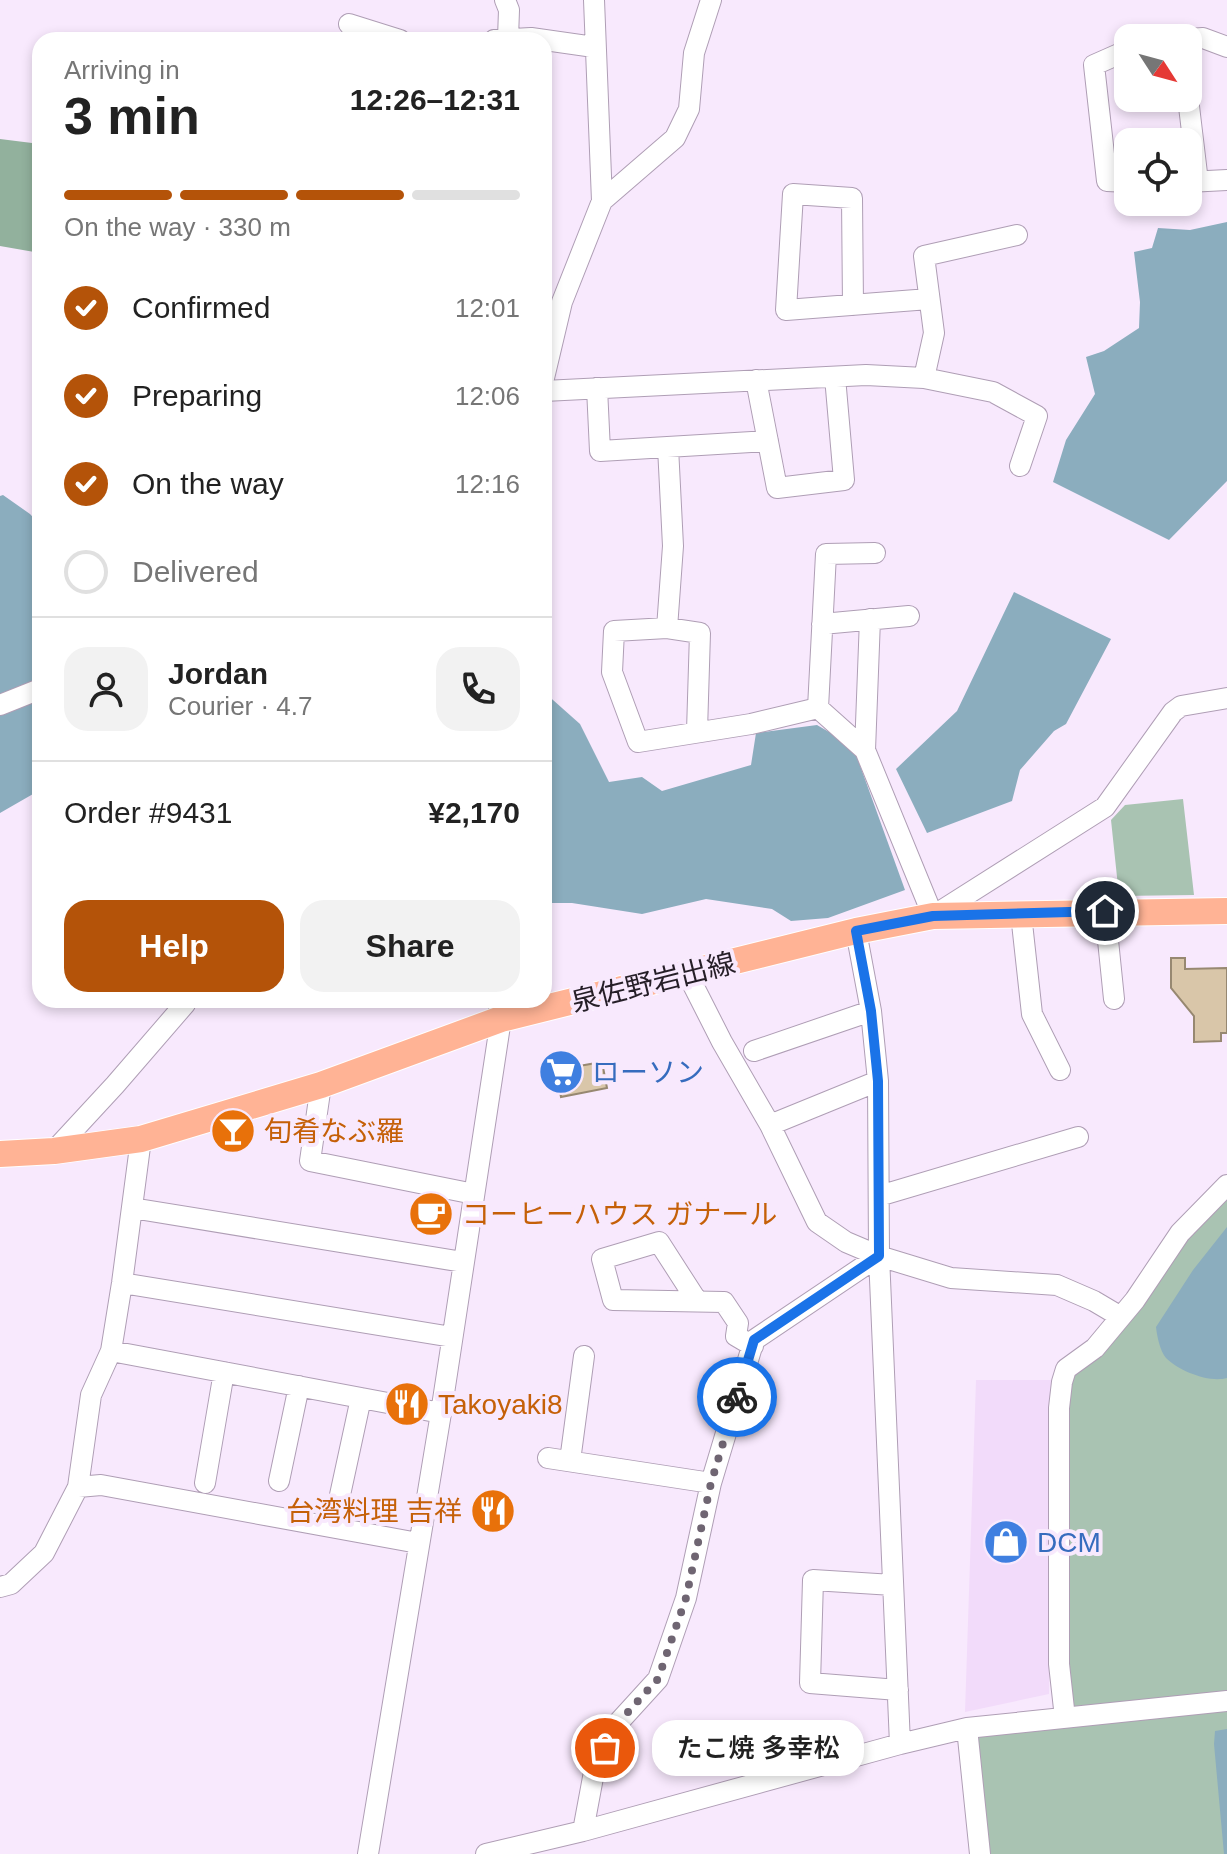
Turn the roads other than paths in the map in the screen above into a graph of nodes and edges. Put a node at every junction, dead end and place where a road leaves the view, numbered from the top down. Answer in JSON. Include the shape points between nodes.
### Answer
{"nodes":[{"id":1,"x":505,"y":0,"type":"edge"},
{"id":2,"x":594,"y":0,"type":"edge"},
{"id":3,"x":711,"y":0,"type":"edge"},
{"id":4,"x":349,"y":24,"type":"dead end"},
{"id":5,"x":374,"y":32,"type":"edge"},
{"id":6,"x":503,"y":32,"type":"edge"},
{"id":7,"x":1202,"y":38,"type":"edge"},
{"id":8,"x":552,"y":41,"type":"edge"},
{"id":9,"x":594,"y":47,"type":"junction"},
{"id":10,"x":1227,"y":47,"type":"edge"},
{"id":11,"x":1114,"y":56,"type":"edge"},
{"id":12,"x":1227,"y":180,"type":"edge"},
{"id":13,"x":1114,"y":181,"type":"edge"},
{"id":14,"x":1202,"y":181,"type":"edge"},
{"id":15,"x":602,"y":201,"type":"junction"},
{"id":16,"x":1017,"y":235,"type":"dead end"},
{"id":17,"x":929,"y":299,"type":"junction"},
{"id":18,"x":853,"y":305,"type":"junction"},
{"id":19,"x":552,"y":344,"type":"edge"},
{"id":20,"x":835,"y":377,"type":"junction"},
{"id":21,"x":924,"y":378,"type":"junction"},
{"id":22,"x":756,"y":380,"type":"junction"},
{"id":23,"x":597,"y":388,"type":"junction"},
{"id":24,"x":552,"y":391,"type":"edge"},
{"id":25,"x":768,"y":441,"type":"junction"},
{"id":26,"x":668,"y":447,"type":"junction"},
{"id":27,"x":1020,"y":466,"type":"dead end"},
{"id":28,"x":875,"y":553,"type":"dead end"},
{"id":29,"x":909,"y":616,"type":"dead end"},
{"id":30,"x":870,"y":619,"type":"junction"},
{"id":31,"x":822,"y":624,"type":"junction"},
{"id":32,"x":667,"y":628,"type":"junction"},
{"id":33,"x":32,"y":692,"type":"edge"},
{"id":34,"x":1227,"y":698,"type":"edge"},
{"id":35,"x":0,"y":705,"type":"edge"},
{"id":36,"x":818,"y":708,"type":"junction"},
{"id":37,"x":697,"y":731,"type":"junction"},
{"id":38,"x":865,"y":750,"type":"junction"},
{"id":39,"x":1105,"y":911,"type":"junction"},
{"id":40,"x":1227,"y":911,"type":"edge"},
{"id":41,"x":1021,"y":914,"type":"junction"},
{"id":42,"x":933,"y":916,"type":"junction"},
{"id":43,"x":856,"y":931,"type":"junction"},
{"id":44,"x":687,"y":973,"type":"junction"},
{"id":45,"x":1114,"y":999,"type":"dead end"},
{"id":46,"x":552,"y":1000,"type":"edge"},
{"id":47,"x":182,"y":1008,"type":"edge"},
{"id":48,"x":499,"y":1010,"type":"edge"},
{"id":49,"x":871,"y":1011,"type":"junction"},
{"id":50,"x":754,"y":1051,"type":"dead end"},
{"id":51,"x":1060,"y":1070,"type":"dead end"},
{"id":52,"x":878,"y":1081,"type":"junction"},
{"id":53,"x":321,"y":1085,"type":"junction"},
{"id":54,"x":770,"y":1125,"type":"junction"},
{"id":55,"x":1078,"y":1137,"type":"dead end"},
{"id":56,"x":141,"y":1139,"type":"junction"},
{"id":57,"x":54,"y":1151,"type":"junction"},
{"id":58,"x":0,"y":1154,"type":"edge"},
{"id":59,"x":1227,"y":1185,"type":"edge"},
{"id":60,"x":474,"y":1194,"type":"junction"},
{"id":61,"x":879,"y":1196,"type":"junction"},
{"id":62,"x":132,"y":1208,"type":"junction"},
{"id":63,"x":879,"y":1256,"type":"junction"},
{"id":64,"x":463,"y":1262,"type":"junction"},
{"id":65,"x":122,"y":1283,"type":"junction"},
{"id":66,"x":697,"y":1301,"type":"junction"},
{"id":67,"x":1121,"y":1317,"type":"junction"},
{"id":68,"x":452,"y":1337,"type":"junction"},
{"id":69,"x":753,"y":1346,"type":"junction"},
{"id":70,"x":111,"y":1351,"type":"junction"},
{"id":71,"x":584,"y":1356,"type":"dead end"},
{"id":72,"x":224,"y":1372,"type":"junction"},
{"id":73,"x":299,"y":1386,"type":"junction"},
{"id":74,"x":361,"y":1398,"type":"junction"},
{"id":75,"x":441,"y":1413,"type":"junction"},
{"id":76,"x":548,"y":1458,"type":"dead end"},
{"id":77,"x":570,"y":1461,"type":"junction"},
{"id":78,"x":279,"y":1481,"type":"dead end"},
{"id":79,"x":205,"y":1483,"type":"dead end"},
{"id":80,"x":711,"y":1483,"type":"junction"},
{"id":81,"x":78,"y":1487,"type":"junction"},
{"id":82,"x":340,"y":1495,"type":"dead end"},
{"id":83,"x":418,"y":1543,"type":"junction"},
{"id":84,"x":893,"y":1585,"type":"junction"},
{"id":85,"x":0,"y":1587,"type":"edge"},
{"id":86,"x":898,"y":1690,"type":"junction"},
{"id":87,"x":1227,"y":1701,"type":"edge"},
{"id":88,"x":1065,"y":1718,"type":"junction"},
{"id":89,"x":967,"y":1728,"type":"junction"},
{"id":90,"x":900,"y":1744,"type":"junction"},
{"id":91,"x":583,"y":1831,"type":"junction"},
{"id":92,"x":368,"y":1854,"type":"edge"},
{"id":93,"x":486,"y":1854,"type":"edge"},
{"id":94,"x":980,"y":1854,"type":"edge"}],
"edges":[{"from":1,"to":6,"type":"street","via":[[509,10]]},
{"from":2,"to":9,"type":"street"},
{"from":3,"to":15,"type":"street","via":[[694,53],[689,109],[675,138]]},
{"from":4,"to":5,"type":"street"},
{"from":7,"to":10,"type":"street"},
{"from":8,"to":9,"type":"street"},
{"from":9,"to":15,"type":"street"},
{"from":11,"to":13,"type":"street","via":[[1094,65],[1107,181]]},
{"from":12,"to":14,"type":"street"},
{"from":15,"to":19,"type":"street","via":[[562,302]]},
{"from":16,"to":17,"type":"street","via":[[924,256]]},
{"from":17,"to":18,"type":"street"},
{"from":17,"to":21,"type":"street","via":[[934,333]]},
{"from":18,"to":18,"type":"street","via":[[852,198],[793,194],[786,310]]},
{"from":20,"to":21,"type":"street"},
{"from":20,"to":22,"type":"street"},
{"from":20,"to":25,"type":"street","via":[[844,480],[777,488]]},
{"from":21,"to":27,"type":"street","via":[[993,392],[1037,416]]},
{"from":22,"to":23,"type":"street"},
{"from":22,"to":25,"type":"street"},
{"from":23,"to":24,"type":"street"},
{"from":23,"to":26,"type":"street","via":[[600,451]]},
{"from":25,"to":26,"type":"street"},
{"from":26,"to":32,"type":"street","via":[[673,546]]},
{"from":28,"to":31,"type":"street","via":[[826,554]]},
{"from":29,"to":30,"type":"street"},
{"from":30,"to":31,"type":"street"},
{"from":30,"to":38,"type":"street"},
{"from":31,"to":36,"type":"street"},
{"from":32,"to":37,"type":"street","via":[[700,633]]},
{"from":32,"to":37,"type":"street","via":[[614,631],[612,672],[638,742]]},
{"from":33,"to":35,"type":"street"},
{"from":34,"to":42,"type":"street","via":[[1181,706],[1105,807]]},
{"from":36,"to":37,"type":"street"},
{"from":36,"to":38,"type":"street"},
{"from":38,"to":42,"type":"street"},
{"from":39,"to":40,"type":"main road","name":"泉佐野岩出線"},
{"from":39,"to":41,"type":"main road","name":"泉佐野岩出線"},
{"from":39,"to":45,"type":"street"},
{"from":41,"to":42,"type":"main road","name":"泉佐野岩出線"},
{"from":41,"to":51,"type":"street","via":[[1032,1014]]},
{"from":42,"to":43,"type":"main road","name":"泉佐野岩出線"},
{"from":43,"to":44,"type":"main road","name":"泉佐野岩出線"},
{"from":43,"to":49,"type":"street"},
{"from":44,"to":46,"type":"main road","name":"泉佐野岩出線"},
{"from":44,"to":54,"type":"street"},
{"from":47,"to":57,"type":"street"},
{"from":48,"to":53,"type":"main road","name":"泉佐野岩出線"},
{"from":48,"to":60,"type":"street"},
{"from":49,"to":50,"type":"street"},
{"from":49,"to":52,"type":"street"},
{"from":52,"to":54,"type":"street"},
{"from":52,"to":61,"type":"street"},
{"from":53,"to":56,"type":"main road","name":"泉佐野岩出線"},
{"from":53,"to":60,"type":"street","via":[[310,1161]]},
{"from":54,"to":63,"type":"street","via":[[817,1222]]},
{"from":55,"to":61,"type":"street"},
{"from":56,"to":57,"type":"main road","name":"泉佐野岩出線"},
{"from":56,"to":62,"type":"street"},
{"from":57,"to":58,"type":"main road","name":"泉佐野岩出線"},
{"from":59,"to":67,"type":"street","via":[[1180,1233]]},
{"from":60,"to":64,"type":"street"},
{"from":61,"to":63,"type":"street"},
{"from":62,"to":64,"type":"street"},
{"from":62,"to":65,"type":"street"},
{"from":63,"to":67,"type":"street","via":[[951,1278],[1057,1285]]},
{"from":63,"to":69,"type":"street","via":[[754,1340]]},
{"from":63,"to":84,"type":"street"},
{"from":64,"to":68,"type":"street"},
{"from":65,"to":68,"type":"street"},
{"from":65,"to":70,"type":"street"},
{"from":66,"to":66,"type":"street","via":[[659,1242],[602,1259],[613,1300]]},
{"from":66,"to":69,"type":"street","via":[[724,1302],[738,1323],[736,1336]]},
{"from":67,"to":88,"type":"street","via":[[1095,1348],[1066,1369],[1062,1382],[1059,1664]]},
{"from":68,"to":75,"type":"street"},
{"from":69,"to":80,"type":"street"},
{"from":70,"to":72,"type":"street"},
{"from":70,"to":81,"type":"street","via":[[91,1395]]},
{"from":71,"to":77,"type":"street"},
{"from":72,"to":73,"type":"street"},
{"from":72,"to":79,"type":"street"},
{"from":73,"to":74,"type":"street"},
{"from":73,"to":78,"type":"street"},
{"from":74,"to":75,"type":"street"},
{"from":74,"to":82,"type":"street"},
{"from":75,"to":83,"type":"street"},
{"from":76,"to":77,"type":"street"},
{"from":77,"to":80,"type":"street"},
{"from":80,"to":91,"type":"street","via":[[686,1598],[658,1679],[617,1724],[594,1772]]},
{"from":81,"to":83,"type":"street","via":[[101,1485]]},
{"from":81,"to":85,"type":"street","via":[[44,1553],[11,1584]]},
{"from":83,"to":92,"type":"street"},
{"from":84,"to":86,"type":"street"},
{"from":84,"to":86,"type":"street","via":[[813,1580],[810,1683]]},
{"from":86,"to":90,"type":"street"},
{"from":87,"to":88,"type":"street"},
{"from":88,"to":89,"type":"street"},
{"from":89,"to":90,"type":"street"},
{"from":89,"to":94,"type":"street"},
{"from":90,"to":91,"type":"street"},
{"from":91,"to":93,"type":"street"}]}
